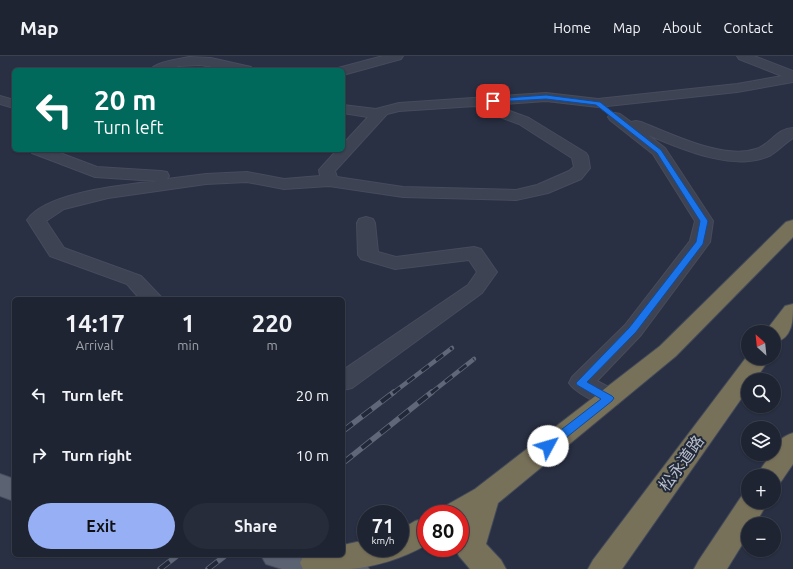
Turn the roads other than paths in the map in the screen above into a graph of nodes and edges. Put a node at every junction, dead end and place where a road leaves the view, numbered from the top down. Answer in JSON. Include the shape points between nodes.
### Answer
{"nodes":[{"id":1,"x":397,"y":56,"type":"edge"},
{"id":2,"x":743,"y":56,"type":"edge"},
{"id":3,"x":160,"y":68,"type":"edge"},
{"id":4,"x":239,"y":68,"type":"edge"},
{"id":5,"x":345,"y":70,"type":"edge"},
{"id":6,"x":793,"y":77,"type":"edge"},
{"id":7,"x":0,"y":100,"type":"edge"},
{"id":8,"x":479,"y":102,"type":"junction"},
{"id":9,"x":12,"y":103,"type":"edge"},
{"id":10,"x":598,"y":103,"type":"junction"},
{"id":11,"x":345,"y":109,"type":"edge"},
{"id":12,"x":379,"y":114,"type":"junction"},
{"id":13,"x":615,"y":117,"type":"junction"},
{"id":14,"x":793,"y":133,"type":"edge"},
{"id":15,"x":345,"y":151,"type":"edge"},
{"id":16,"x":43,"y":152,"type":"edge"},
{"id":17,"x":344,"y":152,"type":"edge"},
{"id":18,"x":206,"y":179,"type":"junction"},
{"id":19,"x":329,"y":181,"type":"junction"},
{"id":20,"x":366,"y":223,"type":"dead end"},
{"id":21,"x":793,"y":226,"type":"edge"},
{"id":22,"x":150,"y":297,"type":"edge"},
{"id":23,"x":793,"y":310,"type":"edge"},
{"id":24,"x":781,"y":326,"type":"edge"},
{"id":25,"x":753,"y":365,"type":"edge"},
{"id":26,"x":345,"y":381,"type":"edge"},
{"id":27,"x":608,"y":398,"type":"junction"},
{"id":28,"x":793,"y":443,"type":"edge"},
{"id":29,"x":775,"y":469,"type":"edge"},
{"id":30,"x":0,"y":485,"type":"edge"},
{"id":31,"x":12,"y":489,"type":"edge"},
{"id":32,"x":485,"y":497,"type":"junction"},
{"id":33,"x":469,"y":506,"type":"edge"},
{"id":34,"x":748,"y":509,"type":"edge"},
{"id":35,"x":357,"y":555,"type":"edge"},
{"id":36,"x":287,"y":557,"type":"edge"},
{"id":37,"x":316,"y":563,"type":"junction"},
{"id":38,"x":352,"y":569,"type":"edge"},
{"id":39,"x":490,"y":569,"type":"edge"},
{"id":40,"x":604,"y":569,"type":"edge"},
{"id":41,"x":710,"y":569,"type":"edge"}],
"edges":[{"from":1,"to":5,"type":"street"},
{"from":2,"to":6,"type":"street"},
{"from":3,"to":4,"type":"street","via":[[170,62],[195,56]]},
{"from":6,"to":10,"type":"street","via":[[737,88]]},
{"from":7,"to":9,"type":"street"},
{"from":8,"to":10,"type":"street","via":[[546,97]]},
{"from":8,"to":12,"type":"street","via":[[399,108],[382,111]]},
{"from":8,"to":19,"type":"street","via":[[524,121],[580,156],[582,168],[575,175],[542,189],[516,195],[403,192]]},
{"from":10,"to":13,"type":"street"},
{"from":11,"to":12,"type":"street"},
{"from":12,"to":15,"type":"street"},
{"from":13,"to":14,"type":"street","via":[[718,154],[744,156],[762,153],[789,133]]},
{"from":13,"to":27,"type":"street","via":[[659,152],[704,221],[700,242],[633,330],[581,383]]},
{"from":16,"to":18,"type":"street","via":[[96,172]]},
{"from":17,"to":19,"type":"street","via":[[327,170]]},
{"from":18,"to":19,"type":"street","via":[[247,177],[284,184]]},
{"from":18,"to":22,"type":"street","via":[[108,193],[58,205],[36,220],[57,252],[134,280]]},
{"from":20,"to":26,"type":"street","via":[[368,255],[395,263],[474,253],[487,272],[475,289]]},
{"from":21,"to":27,"type":"highway","via":[[668,351]]},
{"from":23,"to":24,"type":"highway"},
{"from":25,"to":40,"type":"highway","name":"松永道路"},
{"from":27,"to":32,"type":"highway"},
{"from":28,"to":29,"type":"highway"},
{"from":30,"to":31,"type":"main road"},
{"from":32,"to":33,"type":"highway"},
{"from":32,"to":39,"type":"highway","via":[[470,547]]},
{"from":34,"to":41,"type":"highway"},
{"from":35,"to":37,"type":"highway"},
{"from":36,"to":37,"type":"main road"},
{"from":37,"to":38,"type":"main road"}]}
